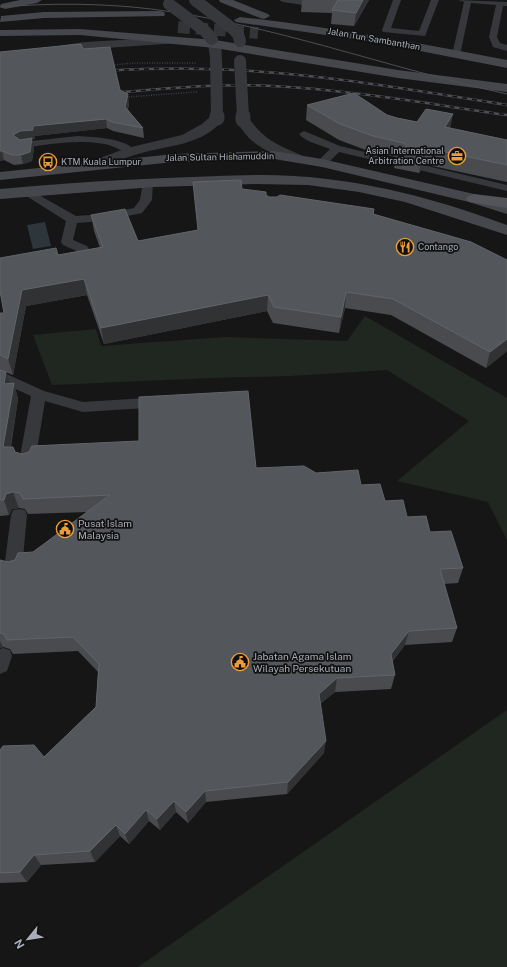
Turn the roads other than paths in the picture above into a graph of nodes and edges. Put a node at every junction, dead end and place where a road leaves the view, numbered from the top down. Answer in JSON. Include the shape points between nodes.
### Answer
{"nodes":[{"id":1,"x":37,"y":0,"type":"edge"},
{"id":2,"x":195,"y":0,"type":"edge"},
{"id":3,"x":224,"y":0,"type":"edge"},
{"id":4,"x":283,"y":0,"type":"edge"},
{"id":5,"x":305,"y":0,"type":"edge"},
{"id":6,"x":397,"y":0,"type":"edge"},
{"id":7,"x":435,"y":0,"type":"edge"},
{"id":8,"x":465,"y":0,"type":"edge"},
{"id":9,"x":167,"y":2,"type":"edge"},
{"id":10,"x":504,"y":4,"type":"edge"},
{"id":11,"x":0,"y":8,"type":"edge"},
{"id":12,"x":160,"y":14,"type":"tunnel mouth"},
{"id":13,"x":0,"y":19,"type":"edge"},
{"id":14,"x":240,"y":20,"type":"tunnel mouth"},
{"id":15,"x":139,"y":26,"type":"dead end"},
{"id":16,"x":305,"y":27,"type":"junction"},
{"id":17,"x":0,"y":28,"type":"edge"},
{"id":18,"x":0,"y":33,"type":"edge"},
{"id":19,"x":258,"y":33,"type":"tunnel mouth"},
{"id":20,"x":182,"y":41,"type":"junction"},
{"id":21,"x":214,"y":42,"type":"junction"},
{"id":22,"x":507,"y":48,"type":"edge"},
{"id":23,"x":48,"y":50,"type":"edge"},
{"id":24,"x":240,"y":50,"type":"junction"},
{"id":25,"x":456,"y":54,"type":"junction"},
{"id":26,"x":417,"y":58,"type":"dead end"},
{"id":27,"x":507,"y":64,"type":"edge"},
{"id":28,"x":484,"y":73,"type":"dead end"},
{"id":29,"x":507,"y":78,"type":"edge"},
{"id":30,"x":507,"y":88,"type":"edge"},
{"id":31,"x":304,"y":134,"type":"dead end"},
{"id":32,"x":22,"y":145,"type":"edge"},
{"id":33,"x":337,"y":148,"type":"junction"},
{"id":34,"x":132,"y":151,"type":"junction"},
{"id":35,"x":296,"y":158,"type":"junction"},
{"id":36,"x":322,"y":163,"type":"junction"},
{"id":37,"x":398,"y":163,"type":"edge"},
{"id":38,"x":94,"y":165,"type":"junction"},
{"id":39,"x":423,"y":168,"type":"edge"},
{"id":40,"x":0,"y":176,"type":"edge"},
{"id":41,"x":148,"y":182,"type":"junction"},
{"id":42,"x":507,"y":188,"type":"edge"},
{"id":43,"x":26,"y":192,"type":"junction"},
{"id":44,"x":0,"y":194,"type":"edge"},
{"id":45,"x":474,"y":199,"type":"junction"},
{"id":46,"x":507,"y":203,"type":"edge"},
{"id":47,"x":507,"y":208,"type":"edge"},
{"id":48,"x":72,"y":220,"type":"junction"},
{"id":49,"x":507,"y":230,"type":"edge"},
{"id":50,"x":83,"y":249,"type":"edge"},
{"id":51,"x":0,"y":376,"type":"edge"},
{"id":52,"x":39,"y":394,"type":"junction"},
{"id":53,"x":175,"y":402,"type":"edge"},
{"id":54,"x":27,"y":462,"type":"edge"},
{"id":55,"x":20,"y":515,"type":"edge"},
{"id":56,"x":13,"y":569,"type":"edge"}],
"edges":[{"from":1,"to":11,"type":"main road"},
{"from":2,"to":24,"type":"street","bridge":true,"via":[[238,34]]},
{"from":3,"to":16,"type":"main road","via":[[269,18]]},
{"from":4,"to":5,"type":"lane","via":[[303,3]]},
{"from":6,"to":7,"type":"lane","via":[[386,30],[422,34]]},
{"from":8,"to":10,"type":"lane"},
{"from":8,"to":25,"type":"lane"},
{"from":9,"to":21,"type":"street","bridge":true,"via":[[205,31]]},
{"from":10,"to":22,"type":"lane","via":[[493,37],[496,45]]},
{"from":12,"to":13,"type":"main road","via":[[44,15]]},
{"from":14,"to":16,"type":"main road","name":"Jalan Tun Sambanthan"},
{"from":15,"to":17,"type":"main road","via":[[82,24]]},
{"from":16,"to":25,"type":"main road","name":"Jalan Tun Sambanthan"},
{"from":18,"to":20,"type":"main road","via":[[80,32]]},
{"from":19,"to":26,"type":"main road","name":"Jalan Tun Sambanthan"},
{"from":20,"to":21,"type":"main road"},
{"from":20,"to":23,"type":"lane","via":[[88,45]]},
{"from":21,"to":24,"type":"main road"},
{"from":21,"to":34,"type":"street","bridge":true,"via":[[217,118],[207,129],[185,140]]},
{"from":24,"to":30,"type":"main road"},
{"from":24,"to":35,"type":"street","bridge":true,"via":[[243,120],[260,142]]},
{"from":25,"to":27,"type":"main road","name":"Jalan Tun Sambanthan"},
{"from":28,"to":29,"type":"main road"},
{"from":31,"to":33,"type":"lane"},
{"from":32,"to":34,"type":"lane","via":[[95,140],[122,145]]},
{"from":33,"to":36,"type":"lane"},
{"from":33,"to":37,"type":"lane"},
{"from":34,"to":38,"type":"street"},
{"from":35,"to":36,"type":"main road","name":"Jalan Sultan Hishamuddin"},
{"from":35,"to":38,"type":"main road","name":"Jalan Sultan Hishamuddin","via":[[274,155],[224,155]]},
{"from":36,"to":45,"type":"main road","name":"Jalan Sultan Hishamuddin"},
{"from":38,"to":40,"type":"main road","name":"Jalan Sultan Hishamuddin"},
{"from":39,"to":42,"type":"lane"},
{"from":41,"to":43,"type":"main road"},
{"from":41,"to":48,"type":"lane","via":[[146,200],[138,211],[102,218]]},
{"from":41,"to":49,"type":"main road","via":[[236,179],[316,182],[417,200]]},
{"from":43,"to":44,"type":"main road"},
{"from":43,"to":48,"type":"lane"},
{"from":45,"to":46,"type":"main road"},
{"from":45,"to":47,"type":"main road","name":"Jalan Sultan Hishamuddin"},
{"from":48,"to":50,"type":"lane","via":[[67,242]]},
{"from":51,"to":52,"type":"lane"},
{"from":52,"to":53,"type":"lane","via":[[83,406]]},
{"from":52,"to":54,"type":"lane"},
{"from":55,"to":56,"type":"lane"}]}
